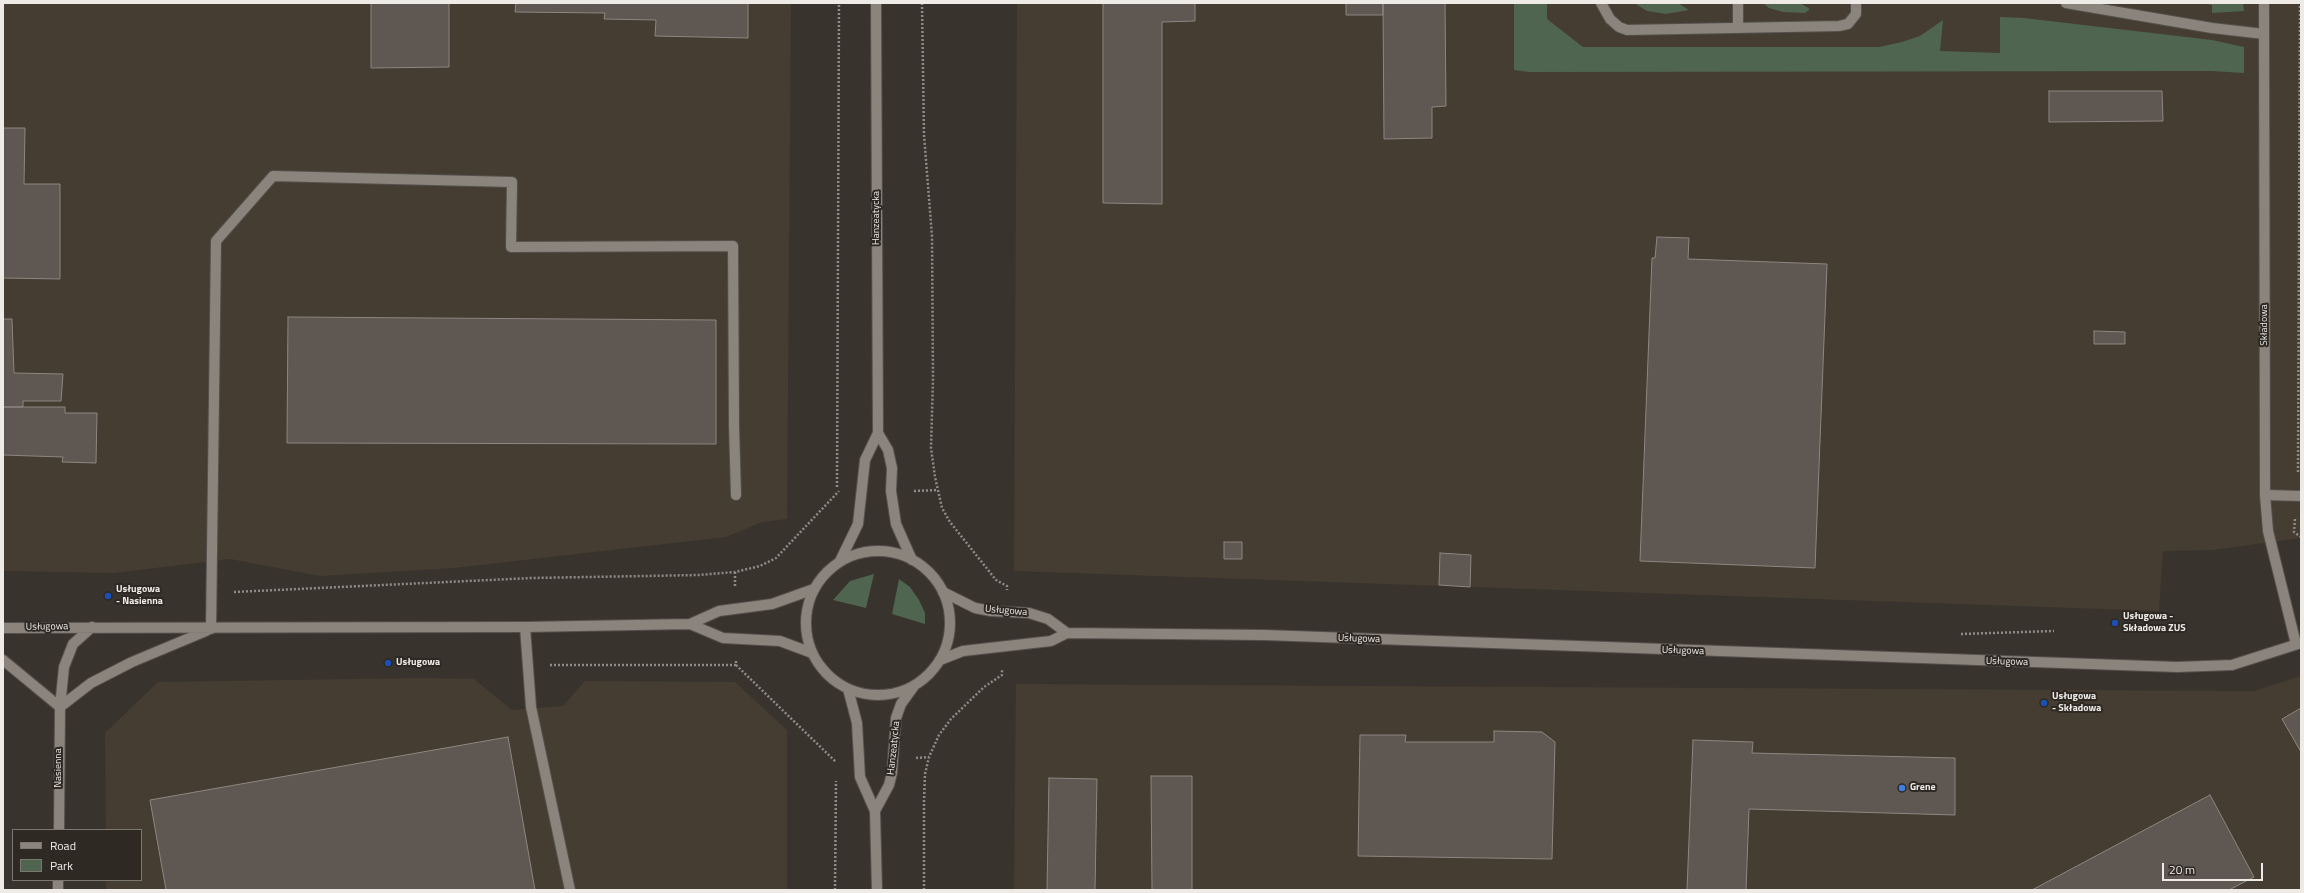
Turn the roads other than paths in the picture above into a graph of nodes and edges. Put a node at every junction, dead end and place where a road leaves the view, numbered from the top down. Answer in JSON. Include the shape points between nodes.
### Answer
{"nodes":[{"id":1,"x":876,"y":3,"type":"edge"},
{"id":2,"x":1601,"y":3,"type":"edge"},
{"id":3,"x":1738,"y":3,"type":"edge"},
{"id":4,"x":1856,"y":3,"type":"edge"},
{"id":5,"x":2066,"y":3,"type":"edge"},
{"id":6,"x":2264,"y":3,"type":"edge"},
{"id":7,"x":1738,"y":28,"type":"junction"},
{"id":8,"x":2264,"y":34,"type":"junction"},
{"id":9,"x":878,"y":433,"type":"junction"},
{"id":10,"x":736,"y":495,"type":"dead end"},
{"id":11,"x":2265,"y":495,"type":"junction"},
{"id":12,"x":2300,"y":496,"type":"edge"},
{"id":13,"x":912,"y":560,"type":"junction"},
{"id":14,"x":840,"y":561,"type":"junction"},
{"id":15,"x":814,"y":589,"type":"junction"},
{"id":16,"x":944,"y":592,"type":"junction"},
{"id":17,"x":690,"y":624,"type":"junction"},
{"id":18,"x":92,"y":627,"type":"junction"},
{"id":19,"x":524,"y":627,"type":"junction"},
{"id":20,"x":3,"y":628,"type":"edge"},
{"id":21,"x":211,"y":629,"type":"junction"},
{"id":22,"x":1066,"y":633,"type":"junction"},
{"id":23,"x":2298,"y":643,"type":"edge"},
{"id":24,"x":812,"y":653,"type":"junction"},
{"id":25,"x":3,"y":660,"type":"edge"},
{"id":26,"x":940,"y":660,"type":"junction"},
{"id":27,"x":914,"y":686,"type":"junction"},
{"id":28,"x":848,"y":689,"type":"junction"},
{"id":29,"x":60,"y":707,"type":"junction"},
{"id":30,"x":875,"y":811,"type":"junction"},
{"id":31,"x":58,"y":829,"type":"edge"},
{"id":32,"x":570,"y":890,"type":"edge"},
{"id":33,"x":877,"y":890,"type":"edge"}],
"edges":[{"from":1,"to":9,"type":"street","name":"Hanzeatycka"},
{"from":2,"to":7,"type":"street","via":[[1610,19],[1627,30]]},
{"from":3,"to":7,"type":"street"},
{"from":4,"to":7,"type":"street","via":[[1856,14],[1848,24],[1839,26]]},
{"from":5,"to":8,"type":"street","via":[[2212,28]]},
{"from":6,"to":8,"type":"street","name":"Składowa"},
{"from":8,"to":11,"type":"street","name":"Składowa"},
{"from":9,"to":13,"type":"street","name":"Hanzeatycka","via":[[888,450],[892,468],[891,491],[896,524]]},
{"from":9,"to":14,"type":"street","name":"Hanzeatycka","via":[[865,460],[858,524]]},
{"from":10,"to":21,"type":"street","via":[[733,246],[511,247],[512,182],[273,176],[216,241]]},
{"from":11,"to":12,"type":"street"},
{"from":11,"to":23,"type":"street","name":"Składowa","via":[[2268,531]]},
{"from":13,"to":14,"type":"street","via":[[895,553],[876,551]]},
{"from":13,"to":16,"type":"street","via":[[930,573]]},
{"from":14,"to":15,"type":"street"},
{"from":15,"to":17,"type":"street","name":"Usługowa","via":[[772,604],[719,611]]},
{"from":15,"to":24,"type":"street","via":[[807,610],[806,632]]},
{"from":16,"to":22,"type":"street","name":"Usługowa","via":[[976,608],[1029,613],[1048,619]]},
{"from":16,"to":26,"type":"street","via":[[950,615],[948,638]]},
{"from":17,"to":19,"type":"street","name":"Usługowa"},
{"from":17,"to":24,"type":"street","name":"Usługowa","via":[[723,638],[780,640]]},
{"from":18,"to":20,"type":"street","name":"Usługowa"},
{"from":18,"to":21,"type":"street","name":"Usługowa"},
{"from":18,"to":29,"type":"street","name":"Usługowa","via":[[73,644],[64,667]]},
{"from":19,"to":21,"type":"street","name":"Usługowa"},
{"from":19,"to":32,"type":"street","via":[[531,707]]},
{"from":21,"to":29,"type":"street","name":"Usługowa","via":[[132,662],[91,683]]},
{"from":22,"to":23,"type":"street","name":"Usługowa","via":[[1264,635],[2177,667],[2232,665]]},
{"from":22,"to":26,"type":"street","name":"Usługowa","via":[[1051,641],[963,651]]},
{"from":24,"to":28,"type":"street","via":[[821,668],[833,680]]},
{"from":25,"to":29,"type":"street"},
{"from":26,"to":27,"type":"street"},
{"from":27,"to":28,"type":"street","via":[[881,695],[864,694]]},
{"from":27,"to":30,"type":"street","name":"Hanzeatycka","via":[[901,704],[896,718],[892,773],[889,785]]},
{"from":28,"to":30,"type":"street","name":"Hanzeatycka","via":[[858,723],[860,777]]},
{"from":29,"to":31,"type":"street","name":"Nasienna"},
{"from":30,"to":33,"type":"street","name":"Hanzeatycka"}]}
